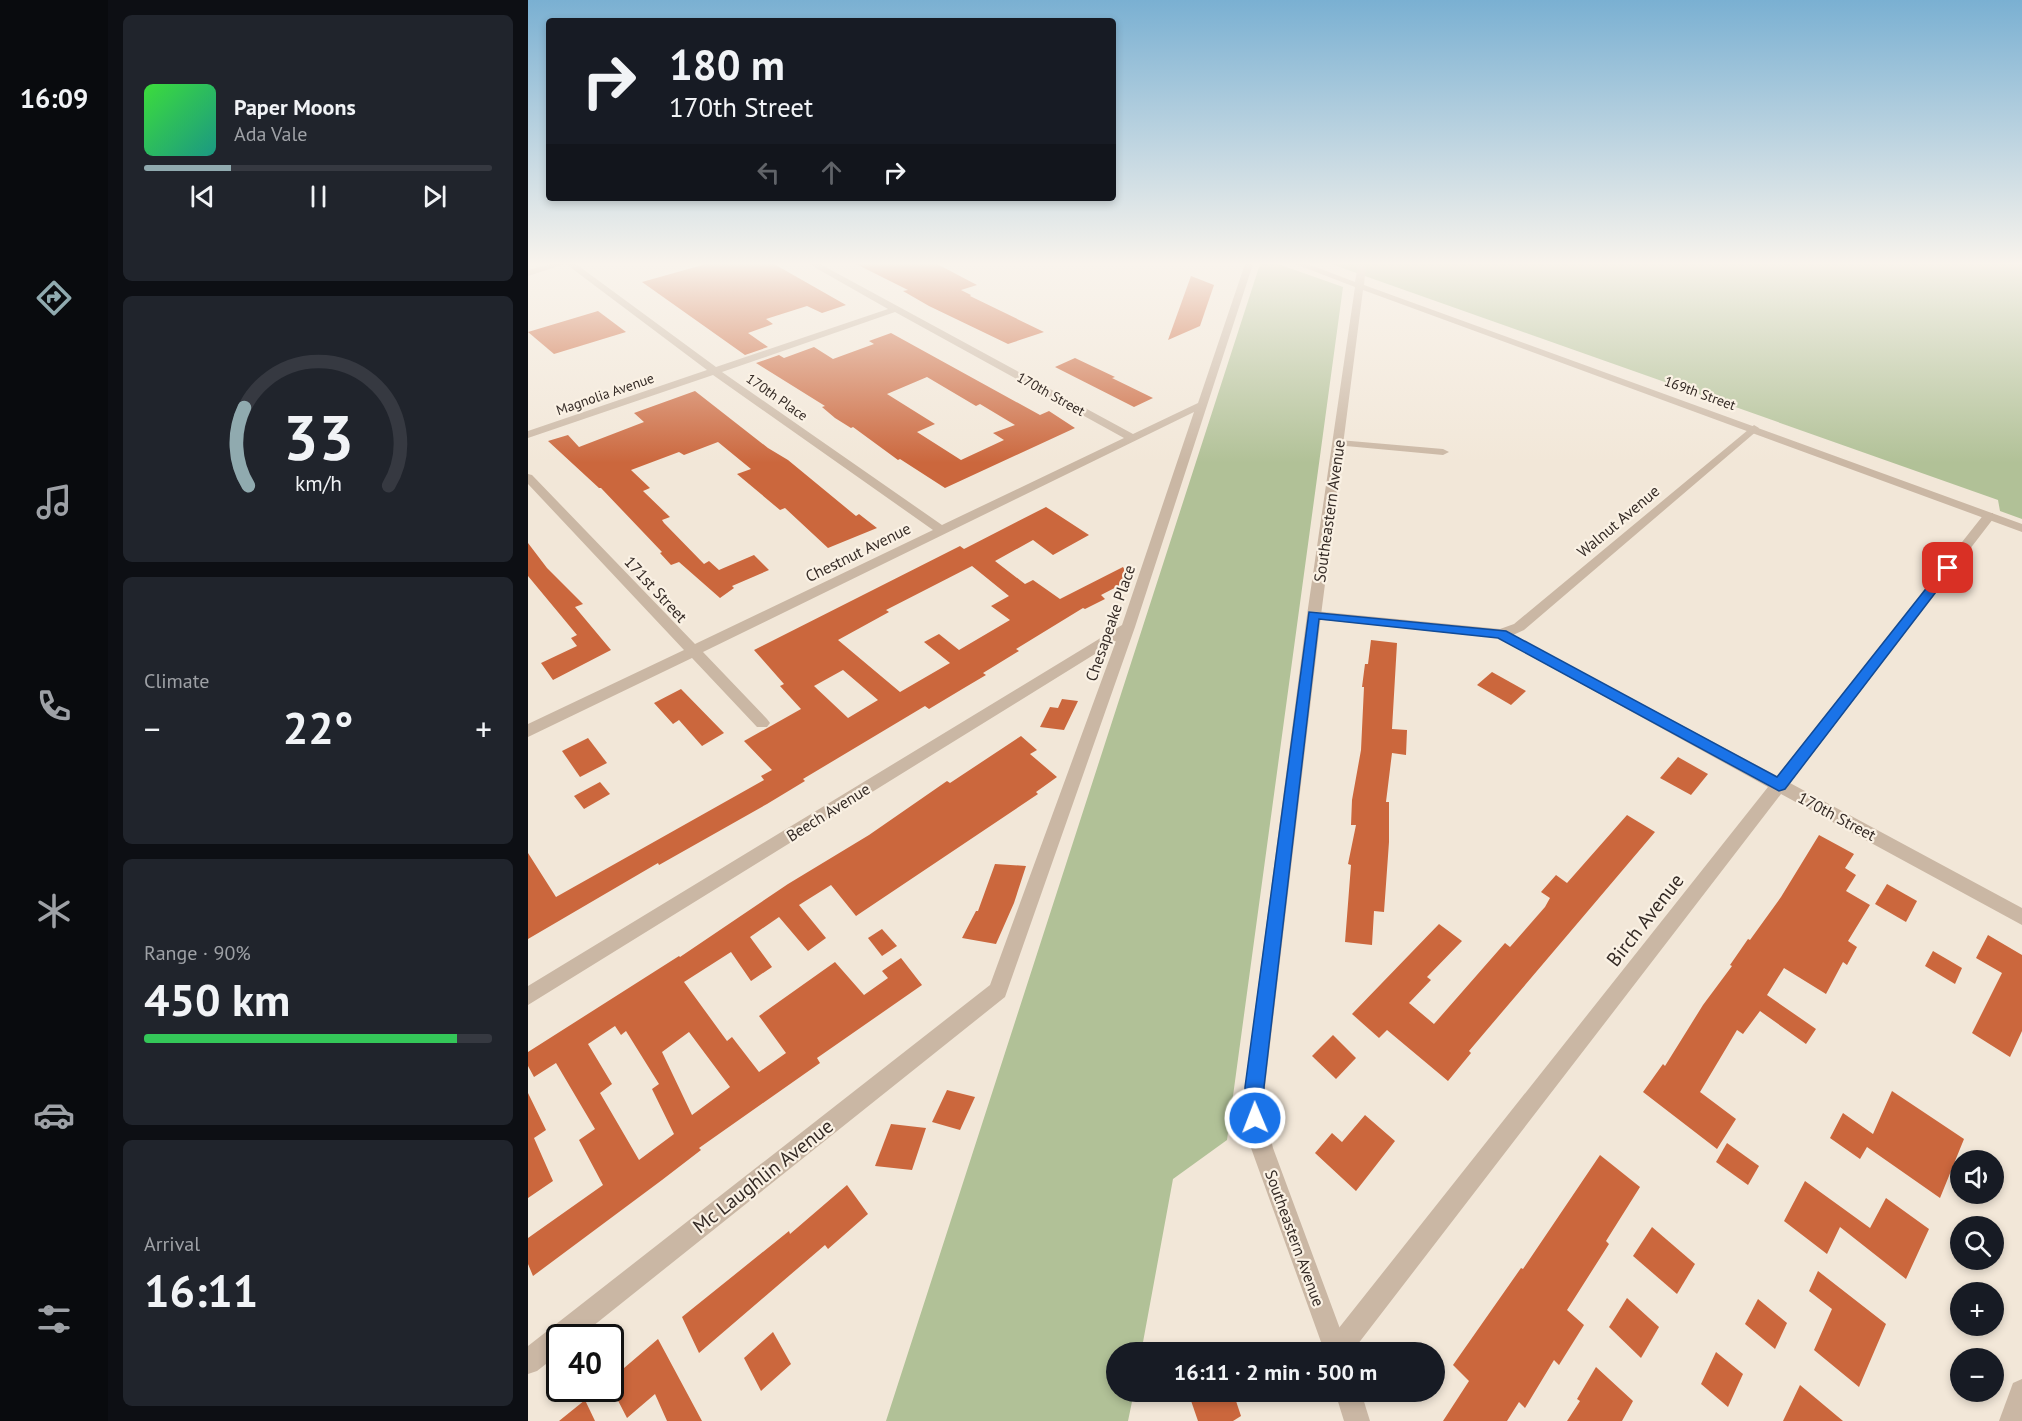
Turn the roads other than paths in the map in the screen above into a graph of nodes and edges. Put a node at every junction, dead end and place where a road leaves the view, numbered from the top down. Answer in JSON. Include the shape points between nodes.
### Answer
{"nodes":[{"id":1,"x":661,"y":330,"type":"edge"},
{"id":2,"x":833,"y":330,"type":"edge"},
{"id":3,"x":935,"y":330,"type":"edge"},
{"id":4,"x":1227,"y":330,"type":"edge"},
{"id":5,"x":1353,"y":330,"type":"edge"},
{"id":6,"x":1482,"y":330,"type":"edge"},
{"id":7,"x":716,"y":370,"type":"junction"},
{"id":8,"x":1203,"y":404,"type":"junction"},
{"id":9,"x":1754,"y":428,"type":"junction"},
{"id":10,"x":528,"y":435,"type":"edge"},
{"id":11,"x":1131,"y":437,"type":"junction"},
{"id":12,"x":1339,"y":443,"type":"junction"},
{"id":13,"x":1443,"y":452,"type":"dead end"},
{"id":14,"x":528,"y":477,"type":"edge"},
{"id":15,"x":1989,"y":516,"type":"junction"},
{"id":16,"x":2022,"y":528,"type":"edge"},
{"id":17,"x":941,"y":530,"type":"junction"},
{"id":18,"x":1314,"y":615,"type":"junction"},
{"id":19,"x":1128,"y":627,"type":"junction"},
{"id":20,"x":1501,"y":634,"type":"junction"},
{"id":21,"x":692,"y":651,"type":"junction"},
{"id":22,"x":762,"y":723,"type":"dead end"},
{"id":23,"x":528,"y":731,"type":"edge"},
{"id":24,"x":1779,"y":785,"type":"junction"},
{"id":25,"x":2022,"y":917,"type":"edge"},
{"id":26,"x":998,"y":991,"type":"joint"},
{"id":27,"x":528,"y":996,"type":"edge"},
{"id":28,"x":1332,"y":1342,"type":"edge"},
{"id":29,"x":1345,"y":1342,"type":"edge"},
{"id":30,"x":528,"y":1362,"type":"edge"},
{"id":31,"x":2022,"y":1392,"type":"edge"},
{"id":32,"x":1351,"y":1402,"type":"edge"},
{"id":33,"x":1357,"y":1421,"type":"edge"},
{"id":34,"x":2012,"y":1421,"type":"edge"}],
"edges":[{"from":1,"to":7,"type":"street","name":"170th Place"},
{"from":2,"to":7,"type":"street","name":"Magnolia Avenue"},
{"from":3,"to":11,"type":"street","name":"170th Street"},
{"from":4,"to":8,"type":"street","name":"Chesapeake Place"},
{"from":5,"to":12,"type":"street","name":"Southeastern Avenue"},
{"from":6,"to":9,"type":"street","name":"169th Street"},
{"from":7,"to":10,"type":"street","name":"Magnolia Avenue"},
{"from":7,"to":17,"type":"street","name":"170th Place"},
{"from":8,"to":11,"type":"street","name":"Chestnut Avenue"},
{"from":8,"to":19,"type":"street","name":"Chesapeake Place"},
{"from":9,"to":15,"type":"street","name":"169th Street"},
{"from":9,"to":20,"type":"street","name":"Walnut Avenue","via":[[1519,627]]},
{"from":11,"to":17,"type":"street","name":"Chestnut Avenue"},
{"from":12,"to":13,"type":"street"},
{"from":12,"to":18,"type":"street","name":"Southeastern Avenue"},
{"from":14,"to":21,"type":"street","name":"171st Street"},
{"from":15,"to":16,"type":"street","name":"169th Street"},
{"from":15,"to":24,"type":"street","name":"Birch Avenue"},
{"from":17,"to":21,"type":"street","name":"Chestnut Avenue"},
{"from":18,"to":20,"type":"street","name":"170th Street"},
{"from":18,"to":28,"type":"street","name":"Southeastern Avenue","via":[[1255,1087],[1255,1118],[1262,1148]]},
{"from":19,"to":26,"type":"street","name":"Chesapeake Place"},
{"from":19,"to":27,"type":"street","name":"Beech Avenue"},
{"from":20,"to":24,"type":"street","name":"170th Street"},
{"from":21,"to":22,"type":"street","name":"171st Street"},
{"from":21,"to":23,"type":"street","name":"Chestnut Avenue"},
{"from":24,"to":25,"type":"street","name":"170th Street"},
{"from":24,"to":29,"type":"street","name":"Birch Avenue"},
{"from":26,"to":30,"type":"street","name":"Mc Laughlin Avenue"},
{"from":31,"to":34,"type":"street"},
{"from":32,"to":33,"type":"street"}]}
